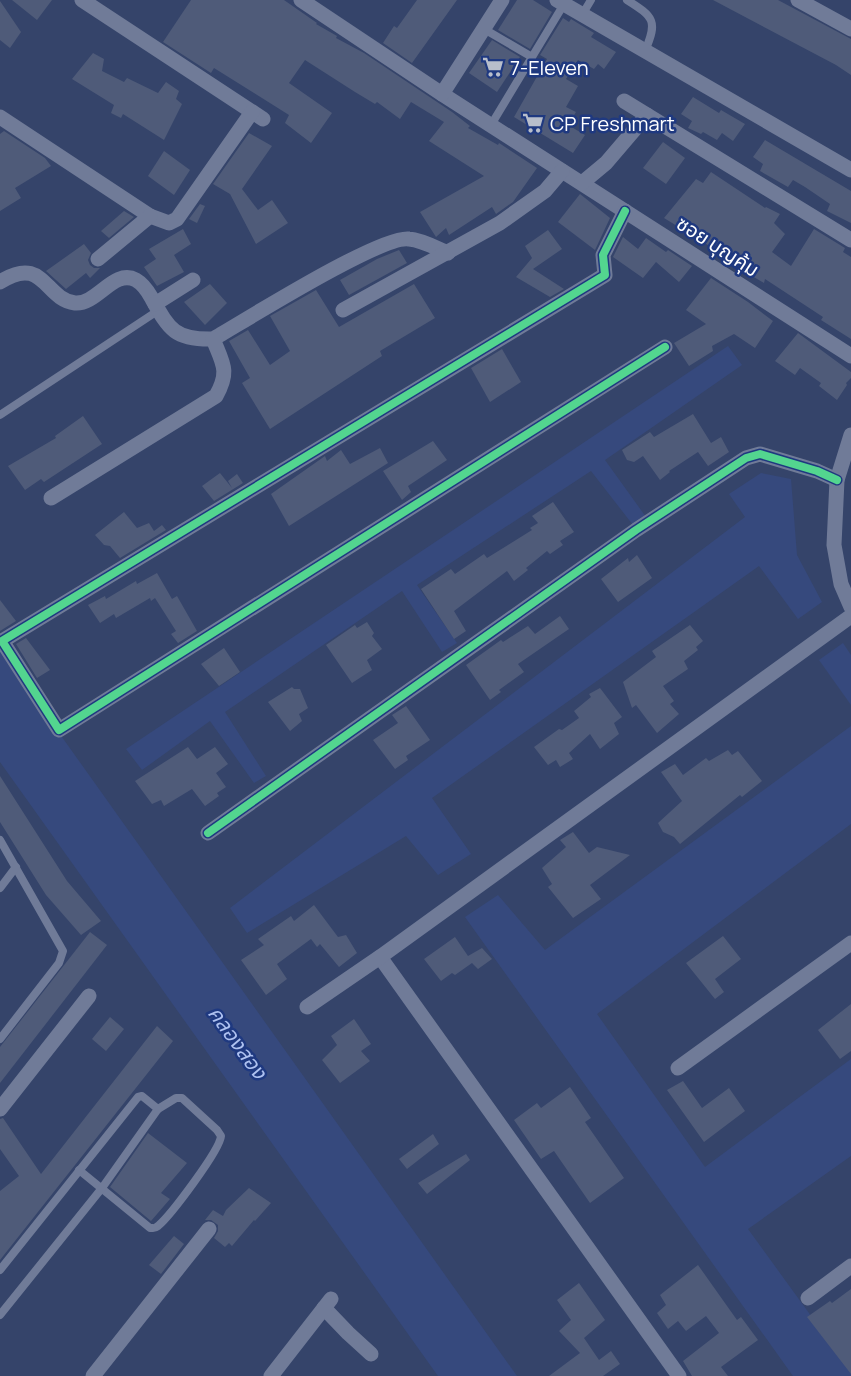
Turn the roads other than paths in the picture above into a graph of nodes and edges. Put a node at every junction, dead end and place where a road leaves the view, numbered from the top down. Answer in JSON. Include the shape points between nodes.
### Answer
{"nodes":[{"id":1,"x":82,"y":0,"type":"edge"},
{"id":2,"x":301,"y":0,"type":"edge"},
{"id":3,"x":502,"y":0,"type":"edge"},
{"id":4,"x":591,"y":0,"type":"edge"},
{"id":5,"x":627,"y":0,"type":"edge"},
{"id":6,"x":798,"y":0,"type":"edge"},
{"id":7,"x":561,"y":2,"type":"edge"},
{"id":8,"x":582,"y":15,"type":"junction"},
{"id":9,"x":851,"y":29,"type":"edge"},
{"id":10,"x":483,"y":30,"type":"junction"},
{"id":11,"x":645,"y":51,"type":"junction"},
{"id":12,"x":532,"y":57,"type":"junction"},
{"id":13,"x":442,"y":94,"type":"junction"},
{"id":14,"x":624,"y":101,"type":"dead end"},
{"id":15,"x":647,"y":115,"type":"junction"},
{"id":16,"x":0,"y":117,"type":"edge"},
{"id":17,"x":491,"y":125,"type":"junction"},
{"id":18,"x":851,"y":170,"type":"edge"},
{"id":19,"x":562,"y":171,"type":"junction"},
{"id":20,"x":582,"y":183,"type":"junction"},
{"id":21,"x":625,"y":211,"type":"junction"},
{"id":22,"x":150,"y":216,"type":"junction"},
{"id":23,"x":851,"y":240,"type":"edge"},
{"id":24,"x":447,"y":253,"type":"junction"},
{"id":25,"x":98,"y":259,"type":"dead end"},
{"id":26,"x":193,"y":280,"type":"dead end"},
{"id":27,"x":0,"y":282,"type":"edge"},
{"id":28,"x":157,"y":307,"type":"junction"},
{"id":29,"x":343,"y":310,"type":"dead end"},
{"id":30,"x":213,"y":339,"type":"junction"},
{"id":31,"x":665,"y":347,"type":"dead end"},
{"id":32,"x":851,"y":356,"type":"edge"},
{"id":33,"x":0,"y":416,"type":"edge"},
{"id":34,"x":851,"y":435,"type":"edge"},
{"id":35,"x":837,"y":480,"type":"junction"},
{"id":36,"x":51,"y":498,"type":"dead end"},
{"id":37,"x":851,"y":607,"type":"edge"},
{"id":38,"x":851,"y":616,"type":"edge"},
{"id":39,"x":208,"y":833,"type":"dead end"},
{"id":40,"x":0,"y":840,"type":"edge"},
{"id":41,"x":16,"y":867,"type":"junction"},
{"id":42,"x":0,"y":888,"type":"edge"},
{"id":43,"x":851,"y":943,"type":"edge"},
{"id":44,"x":380,"y":957,"type":"junction"},
{"id":45,"x":89,"y":996,"type":"dead end"},
{"id":46,"x":307,"y":1007,"type":"dead end"},
{"id":47,"x":0,"y":1039,"type":"edge"},
{"id":48,"x":678,"y":1068,"type":"dead end"},
{"id":49,"x":0,"y":1109,"type":"edge"},
{"id":50,"x":158,"y":1109,"type":"junction"},
{"id":51,"x":79,"y":1170,"type":"junction"},
{"id":52,"x":102,"y":1188,"type":"junction"},
{"id":53,"x":209,"y":1229,"type":"dead end"},
{"id":54,"x":851,"y":1266,"type":"edge"},
{"id":55,"x":0,"y":1270,"type":"edge"},
{"id":56,"x":808,"y":1298,"type":"dead end"},
{"id":57,"x":0,"y":1314,"type":"edge"},
{"id":58,"x":371,"y":1354,"type":"dead end"},
{"id":59,"x":93,"y":1376,"type":"edge"},
{"id":60,"x":271,"y":1376,"type":"edge"},
{"id":61,"x":679,"y":1376,"type":"edge"}],
"edges":[{"from":1,"to":22,"type":"street","via":[[257,116],[177,219],[169,223]]},
{"from":2,"to":13,"type":"street","name":"ซอย บุญคุ้ม"},
{"from":3,"to":10,"type":"street"},
{"from":4,"to":8,"type":"lane"},
{"from":5,"to":11,"type":"lane","via":[[652,22],[653,33]]},
{"from":6,"to":9,"type":"street"},
{"from":7,"to":8,"type":"street"},
{"from":7,"to":12,"type":"lane"},
{"from":8,"to":11,"type":"street"},
{"from":10,"to":12,"type":"lane"},
{"from":10,"to":13,"type":"street"},
{"from":11,"to":18,"type":"street"},
{"from":12,"to":17,"type":"lane"},
{"from":13,"to":17,"type":"street","name":"ซอย บุญคุ้ม"},
{"from":14,"to":15,"type":"street"},
{"from":15,"to":20,"type":"street","via":[[606,163]]},
{"from":15,"to":23,"type":"street"},
{"from":16,"to":22,"type":"street"},
{"from":17,"to":19,"type":"street","name":"ซอย บุญคุ้ม"},
{"from":19,"to":20,"type":"street","name":"ซอย บุญคุ้ม"},
{"from":19,"to":24,"type":"street","via":[[525,206]]},
{"from":20,"to":21,"type":"street","name":"ซอย บุญคุ้ม"},
{"from":21,"to":31,"type":"street","via":[[603,255],[605,274],[2,641],[59,730]]},
{"from":21,"to":32,"type":"street","name":"ซอย บุญคุ้ม"},
{"from":22,"to":25,"type":"street"},
{"from":24,"to":29,"type":"street"},
{"from":24,"to":30,"type":"street","via":[[408,238],[389,242]]},
{"from":26,"to":28,"type":"street"},
{"from":27,"to":28,"type":"street","via":[[30,273],[70,302],[82,303],[129,277],[146,288]]},
{"from":28,"to":30,"type":"street","via":[[177,334]]},
{"from":28,"to":33,"type":"lane"},
{"from":30,"to":36,"type":"street","via":[[225,370],[224,383],[216,396]]},
{"from":34,"to":35,"type":"street"},
{"from":35,"to":37,"type":"street","via":[[834,545],[841,584]]},
{"from":35,"to":39,"type":"street","via":[[760,454],[746,458],[636,530]]},
{"from":38,"to":44,"type":"street"},
{"from":40,"to":41,"type":"lane"},
{"from":41,"to":42,"type":"lane"},
{"from":41,"to":47,"type":"lane","via":[[63,951],[59,963]]},
{"from":43,"to":48,"type":"street"},
{"from":44,"to":46,"type":"street"},
{"from":44,"to":61,"type":"street"},
{"from":45,"to":49,"type":"street"},
{"from":50,"to":51,"type":"lane","via":[[138,1097]]},
{"from":50,"to":52,"type":"lane"},
{"from":50,"to":52,"type":"lane","via":[[182,1098],[217,1130],[217,1148],[155,1228],[150,1228]]},
{"from":51,"to":52,"type":"lane"},
{"from":51,"to":55,"type":"lane"},
{"from":52,"to":57,"type":"lane"},
{"from":53,"to":59,"type":"street"},
{"from":54,"to":56,"type":"street"},
{"from":58,"to":60,"type":"street","via":[[348,1333],[328,1304]]}]}
